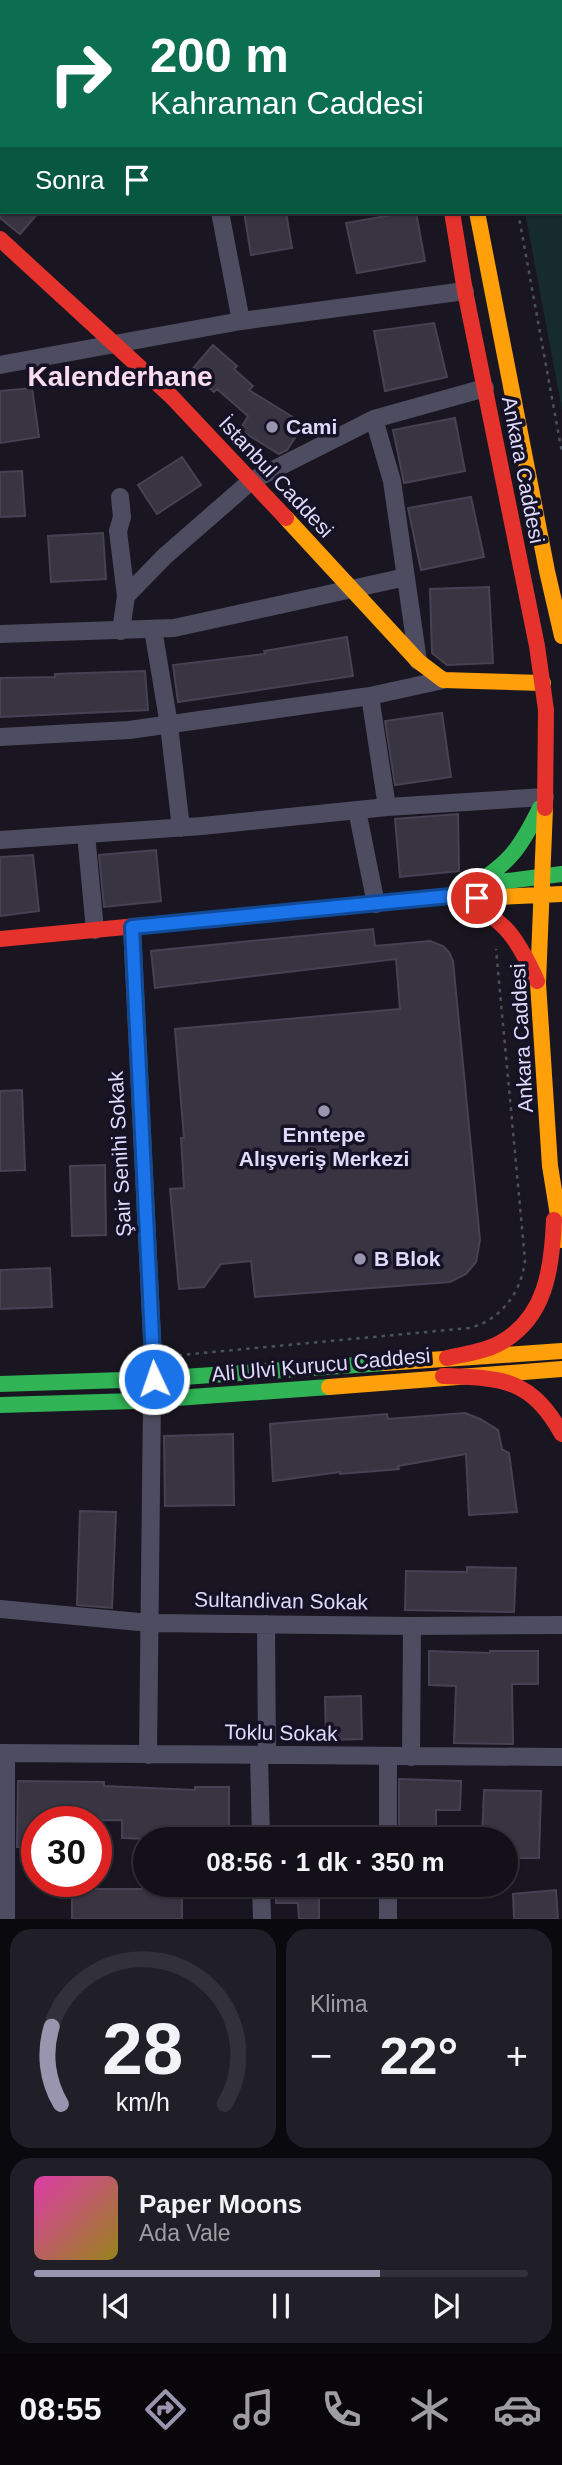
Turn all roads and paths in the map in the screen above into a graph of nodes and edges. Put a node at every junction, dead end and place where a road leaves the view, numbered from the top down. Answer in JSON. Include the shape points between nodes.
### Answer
{"nodes":[{"id":1,"x":220,"y":214,"type":"edge"},
{"id":2,"x":452,"y":214,"type":"edge"},
{"id":3,"x":477,"y":214,"type":"edge"},
{"id":4,"x":518,"y":214,"type":"edge"},
{"id":5,"x":0,"y":239,"type":"edge"},
{"id":6,"x":466,"y":291,"type":"junction"},
{"id":7,"x":241,"y":321,"type":"junction"},
{"id":8,"x":114,"y":344,"type":"junction"},
{"id":9,"x":0,"y":365,"type":"edge"},
{"id":10,"x":485,"y":388,"type":"junction"},
{"id":11,"x":374,"y":419,"type":"junction"},
{"id":12,"x":562,"y":453,"type":"edge"},
{"id":13,"x":251,"y":481,"type":"junction"},
{"id":14,"x":120,"y":497,"type":"dead end"},
{"id":15,"x":406,"y":577,"type":"junction"},
{"id":16,"x":352,"y":588,"type":"junction"},
{"id":17,"x":126,"y":596,"type":"junction"},
{"id":18,"x":153,"y":629,"type":"junction"},
{"id":19,"x":121,"y":631,"type":"junction"},
{"id":20,"x":0,"y":634,"type":"edge"},
{"id":21,"x":562,"y":636,"type":"edge"},
{"id":22,"x":418,"y":661,"type":"junction"},
{"id":23,"x":443,"y":680,"type":"junction"},
{"id":24,"x":543,"y":683,"type":"junction"},
{"id":25,"x":370,"y":696,"type":"junction"},
{"id":26,"x":169,"y":725,"type":"junction"},
{"id":27,"x":0,"y":737,"type":"edge"},
{"id":28,"x":545,"y":797,"type":"junction"},
{"id":29,"x":387,"y":807,"type":"junction"},
{"id":30,"x":357,"y":810,"type":"junction"},
{"id":31,"x":181,"y":828,"type":"junction"},
{"id":32,"x":86,"y":834,"type":"junction"},
{"id":33,"x":0,"y":840,"type":"edge"},
{"id":34,"x":562,"y":874,"type":"edge"},
{"id":35,"x":542,"y":876,"type":"junction"},
{"id":36,"x":461,"y":894,"type":"junction"},
{"id":37,"x":541,"y":894,"type":"junction"},
{"id":38,"x":562,"y":894,"type":"edge"},
{"id":39,"x":376,"y":904,"type":"junction"},
{"id":40,"x":132,"y":927,"type":"junction"},
{"id":41,"x":95,"y":930,"type":"junction"},
{"id":42,"x":0,"y":939,"type":"edge"},
{"id":43,"x":496,"y":945,"type":"dead end"},
{"id":44,"x":538,"y":983,"type":"junction"},
{"id":45,"x":550,"y":1166,"type":"junction"},
{"id":46,"x":562,"y":1240,"type":"edge"},
{"id":47,"x":562,"y":1351,"type":"edge"},
{"id":48,"x":153,"y":1358,"type":"junction"},
{"id":49,"x":447,"y":1358,"type":"junction"},
{"id":50,"x":562,"y":1369,"type":"edge"},
{"id":51,"x":443,"y":1376,"type":"junction"},
{"id":52,"x":154,"y":1379,"type":"junction"},
{"id":53,"x":0,"y":1384,"type":"edge"},
{"id":54,"x":152,"y":1401,"type":"junction"},
{"id":55,"x":0,"y":1405,"type":"edge"},
{"id":56,"x":562,"y":1434,"type":"edge"},
{"id":57,"x":0,"y":1609,"type":"edge"},
{"id":58,"x":150,"y":1623,"type":"junction"},
{"id":59,"x":266,"y":1624,"type":"junction"},
{"id":60,"x":562,"y":1625,"type":"edge"},
{"id":61,"x":412,"y":1626,"type":"junction"},
{"id":62,"x":3,"y":1754,"type":"edge"},
{"id":63,"x":148,"y":1755,"type":"junction"},
{"id":64,"x":263,"y":1755,"type":"junction"},
{"id":65,"x":388,"y":1757,"type":"junction"},
{"id":66,"x":411,"y":1757,"type":"junction"},
{"id":67,"x":562,"y":1758,"type":"edge"},
{"id":68,"x":261,"y":1827,"type":"edge"},
{"id":69,"x":388,"y":1827,"type":"edge"},
{"id":70,"x":261,"y":1897,"type":"edge"},
{"id":71,"x":388,"y":1897,"type":"edge"},
{"id":72,"x":6,"y":1919,"type":"edge"},
{"id":73,"x":262,"y":1919,"type":"edge"},
{"id":74,"x":388,"y":1919,"type":"edge"}],
"edges":[{"from":1,"to":7,"type":"street"},
{"from":2,"to":6,"type":"main road","name":"Ankara Caddesi"},
{"from":3,"to":21,"type":"main road","name":"Ankara Caddesi"},
{"from":4,"to":12,"type":"path"},
{"from":5,"to":8,"type":"main road","name":"İstanbul Caddesi"},
{"from":6,"to":7,"type":"street"},
{"from":6,"to":10,"type":"main road","name":"Ankara Caddesi"},
{"from":7,"to":8,"type":"street"},
{"from":8,"to":9,"type":"street"},
{"from":8,"to":13,"type":"main road","name":"İstanbul Caddesi","via":[[171,396]]},
{"from":10,"to":11,"type":"street"},
{"from":10,"to":24,"type":"main road","name":"Ankara Caddesi"},
{"from":11,"to":13,"type":"street"},
{"from":11,"to":15,"type":"street","via":[[392,481]]},
{"from":13,"to":16,"type":"main road","name":"İstanbul Caddesi"},
{"from":13,"to":17,"type":"street","via":[[164,556]]},
{"from":14,"to":17,"type":"street","via":[[118,531]]},
{"from":15,"to":16,"type":"street"},
{"from":15,"to":22,"type":"street"},
{"from":16,"to":18,"type":"street"},
{"from":16,"to":22,"type":"main road","name":"İstanbul Caddesi"},
{"from":17,"to":19,"type":"street"},
{"from":18,"to":19,"type":"street"},
{"from":18,"to":26,"type":"street"},
{"from":19,"to":20,"type":"street"},
{"from":22,"to":23,"type":"main road","name":"İstanbul Caddesi"},
{"from":23,"to":24,"type":"main road"},
{"from":23,"to":25,"type":"street"},
{"from":24,"to":28,"type":"main road","name":"Ankara Caddesi","via":[[548,741]]},
{"from":25,"to":26,"type":"street"},
{"from":25,"to":29,"type":"street"},
{"from":26,"to":27,"type":"street"},
{"from":26,"to":31,"type":"street"},
{"from":28,"to":29,"type":"street"},
{"from":28,"to":35,"type":"main road","name":"Ankara Caddesi"},
{"from":28,"to":36,"type":"main road","via":[[510,861]]},
{"from":29,"to":30,"type":"street"},
{"from":30,"to":31,"type":"street"},
{"from":30,"to":39,"type":"street"},
{"from":31,"to":32,"type":"street"},
{"from":32,"to":33,"type":"street"},
{"from":32,"to":41,"type":"street"},
{"from":34,"to":35,"type":"main road"},
{"from":35,"to":36,"type":"main road","via":[[510,878]]},
{"from":35,"to":37,"type":"main road","name":"Ankara Caddesi"},
{"from":36,"to":37,"type":"main road"},
{"from":36,"to":39,"type":"main road"},
{"from":36,"to":44,"type":"main road","via":[[505,923]]},
{"from":37,"to":38,"type":"main road"},
{"from":37,"to":44,"type":"main road","name":"Ankara Caddesi"},
{"from":39,"to":40,"type":"main road"},
{"from":40,"to":41,"type":"main road"},
{"from":40,"to":48,"type":"street","name":"Şair Senihi Sokak"},
{"from":41,"to":42,"type":"main road"},
{"from":43,"to":48,"type":"path","via":[[525,1260],[517,1288],[501,1311],[469,1328]]},
{"from":44,"to":45,"type":"main road","name":"Ankara Caddesi"},
{"from":45,"to":46,"type":"main road","name":"Ankara Caddesi"},
{"from":45,"to":49,"type":"main road","via":[[553,1247],[550,1274],[536,1311],[499,1343]]},
{"from":47,"to":49,"type":"main road","name":"Ali Ulvi Kurucu Caddesi"},
{"from":48,"to":52,"type":"street","name":"Şair Senihi Sokak"},
{"from":49,"to":52,"type":"main road","name":"Ali Ulvi Kurucu Caddesi"},
{"from":50,"to":51,"type":"main road","name":"Ali Ulvi Kurucu Caddesi"},
{"from":51,"to":54,"type":"main road","name":"Ali Ulvi Kurucu Caddesi"},
{"from":51,"to":56,"type":"main road","via":[[491,1378],[524,1389],[544,1405]]},
{"from":52,"to":53,"type":"main road","name":"Ali Ulvi Kurucu Caddesi"},
{"from":54,"to":55,"type":"main road","name":"Ali Ulvi Kurucu Caddesi"},
{"from":54,"to":58,"type":"street"},
{"from":57,"to":58,"type":"street","name":"Sultandivan Sokak"},
{"from":58,"to":59,"type":"street","name":"Sultandivan Sokak"},
{"from":58,"to":63,"type":"street"},
{"from":59,"to":61,"type":"street","name":"Sultandivan Sokak"},
{"from":59,"to":64,"type":"street"},
{"from":60,"to":61,"type":"street","name":"Sultandivan Sokak"},
{"from":61,"to":66,"type":"street"},
{"from":62,"to":63,"type":"street","name":"Toklu Sokak"},
{"from":62,"to":72,"type":"street"},
{"from":63,"to":64,"type":"street","name":"Toklu Sokak"},
{"from":64,"to":65,"type":"street","name":"Toklu Sokak"},
{"from":64,"to":68,"type":"street"},
{"from":65,"to":66,"type":"street","name":"Toklu Sokak"},
{"from":65,"to":69,"type":"street"},
{"from":66,"to":67,"type":"street","name":"Toklu Sokak"},
{"from":70,"to":73,"type":"street"},
{"from":71,"to":74,"type":"street"}]}
